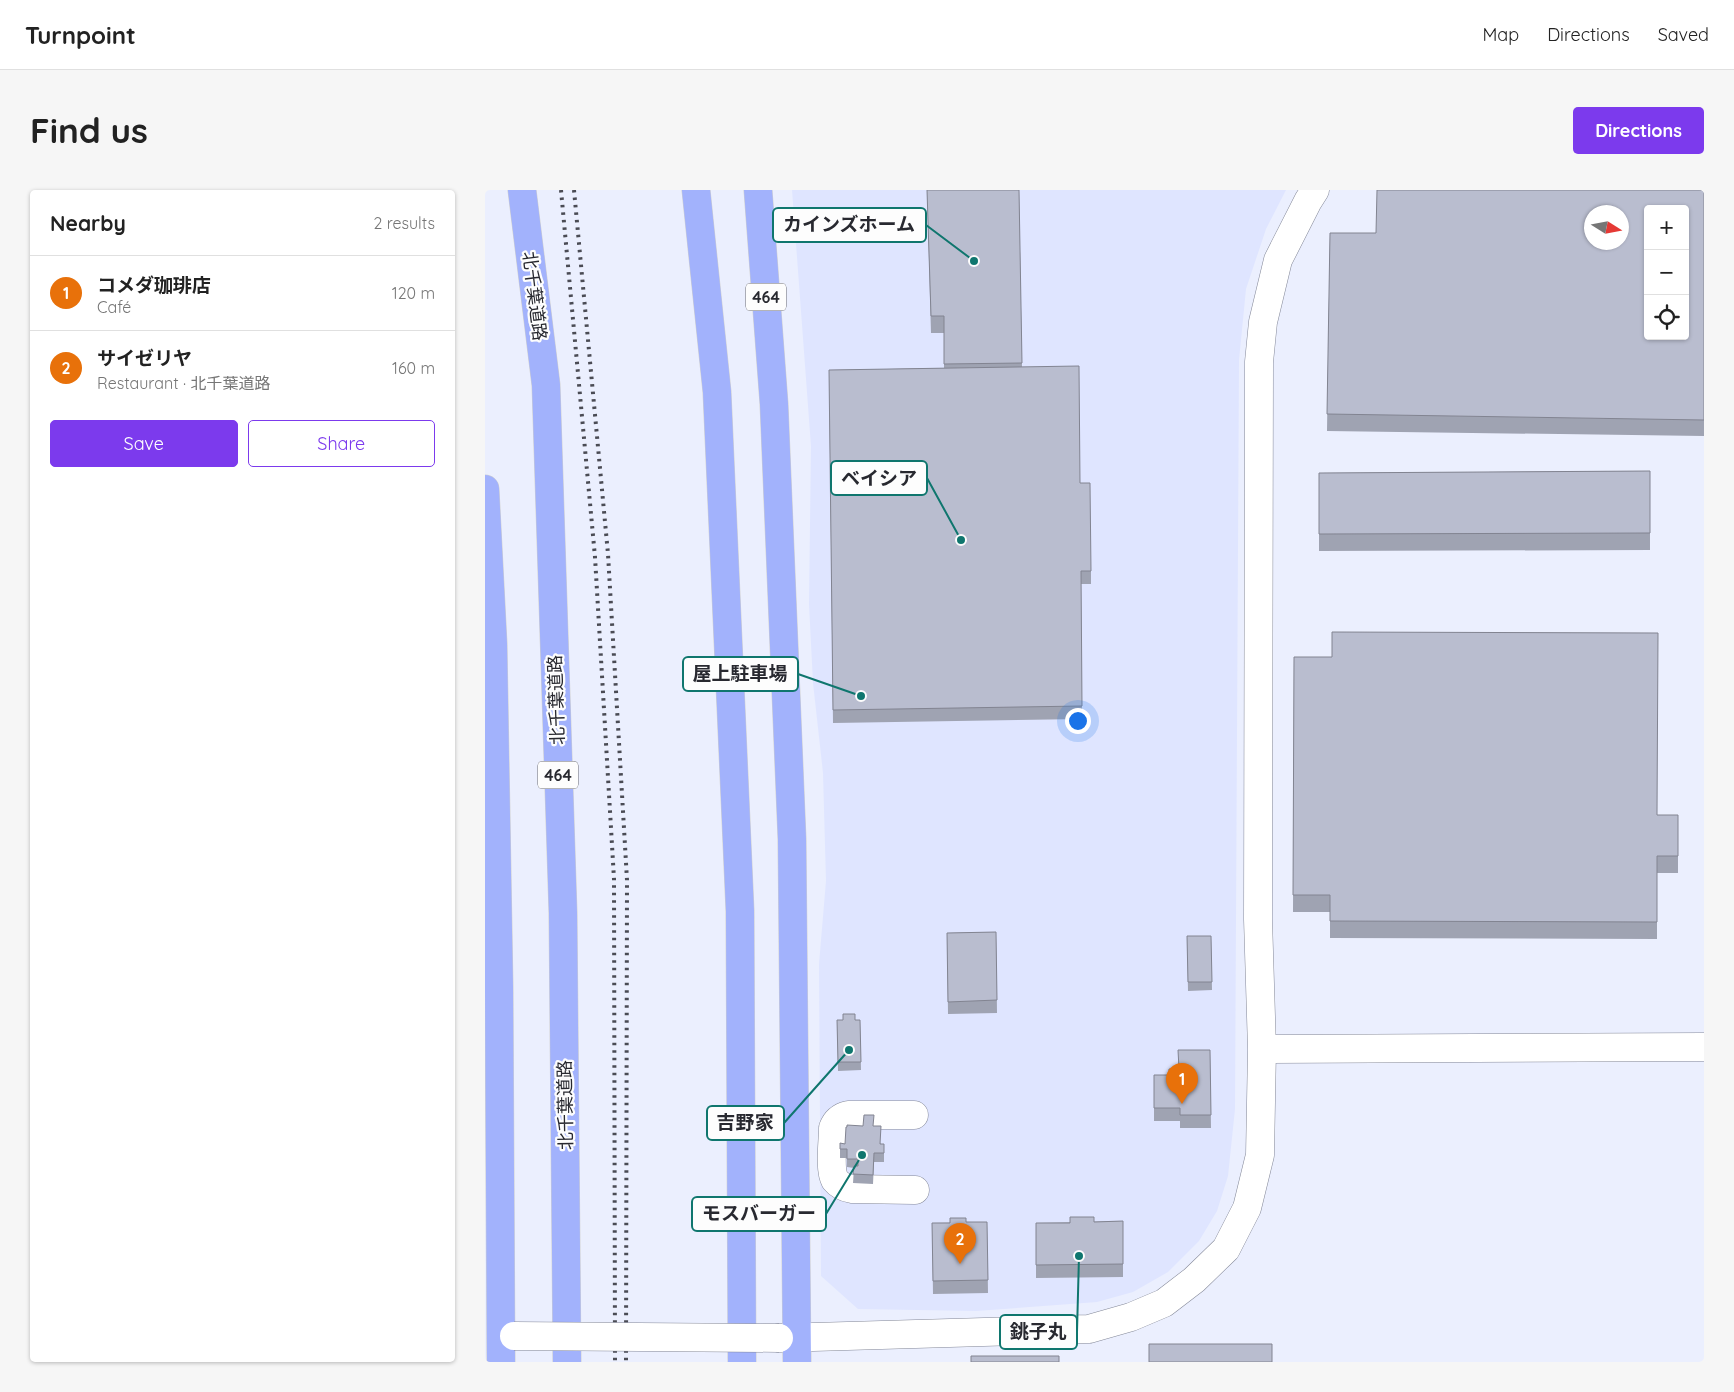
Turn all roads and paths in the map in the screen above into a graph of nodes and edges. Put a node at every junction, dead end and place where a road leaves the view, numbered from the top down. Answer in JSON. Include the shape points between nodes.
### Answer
{"nodes":[{"id":1,"x":522,"y":190,"type":"edge"},
{"id":2,"x":696,"y":190,"type":"edge"},
{"id":3,"x":758,"y":190,"type":"edge"},
{"id":4,"x":1315,"y":190,"type":"edge"},
{"id":5,"x":485,"y":489,"type":"edge"},
{"id":6,"x":1704,"y":1047,"type":"edge"},
{"id":7,"x":1262,"y":1049,"type":"junction"},
{"id":8,"x":914,"y":1115,"type":"dead end"},
{"id":9,"x":915,"y":1190,"type":"dead end"},
{"id":10,"x":500,"y":1342,"type":"edge"},
{"id":11,"x":791,"y":1346,"type":"edge"},
{"id":12,"x":567,"y":1362,"type":"edge"},
{"id":13,"x":742,"y":1362,"type":"edge"}],
"edges":[{"from":1,"to":12,"type":"highway","name":"北千葉道路","number":"464","via":[[546,385],[563,913]]},
{"from":2,"to":13,"type":"highway","via":[[717,392],[740,901]]},
{"from":3,"to":11,"type":"highway","number":"464","via":[[774,404],[792,839]]},
{"from":4,"to":7,"type":"street","via":[[1278,260],[1263,322],[1259,362],[1258,919]]},
{"from":5,"to":10,"type":"highway","via":[[493,644],[499,988]]},
{"from":6,"to":7,"type":"street"},
{"from":7,"to":11,"type":"street","via":[[1260,1155],[1247,1208],[1225,1249],[1194,1280],[1164,1303],[1131,1317],[1089,1328]]},
{"from":8,"to":9,"type":"street","via":[[840,1117],[833,1128],[832,1171],[836,1180],[852,1189]]},
{"from":10,"to":11,"type":"street","bridge":true}]}
